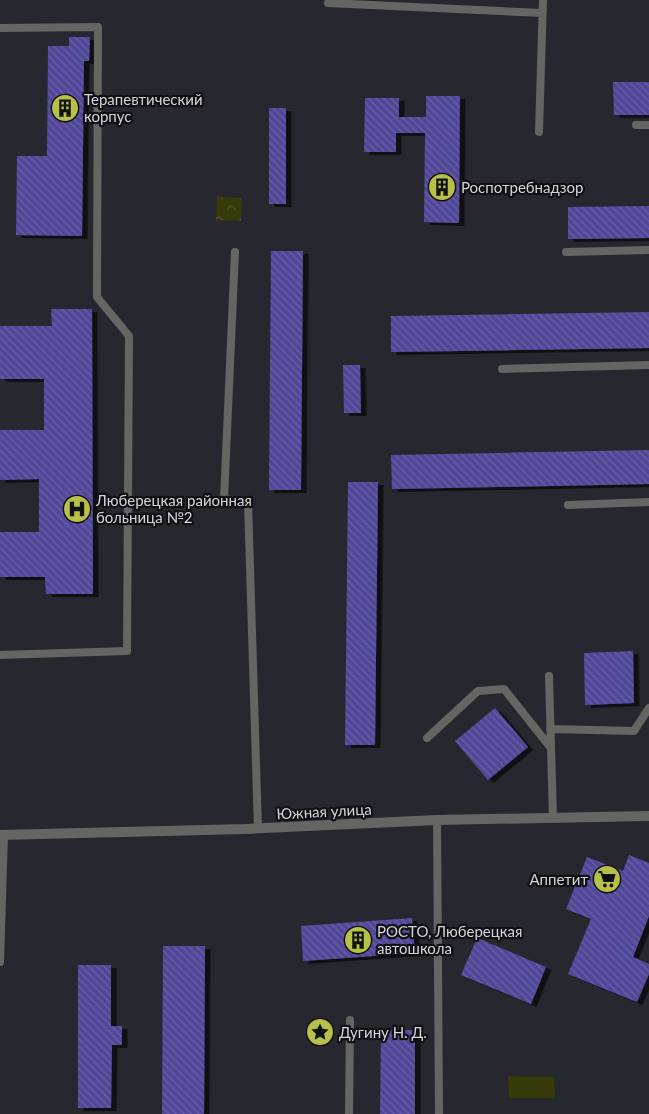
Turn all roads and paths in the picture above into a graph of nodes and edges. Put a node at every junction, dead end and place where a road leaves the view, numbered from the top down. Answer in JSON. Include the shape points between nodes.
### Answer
{"nodes":[{"id":1,"x":543,"y":0,"type":"edge"},
{"id":2,"x":328,"y":3,"type":"dead end"},
{"id":3,"x":542,"y":13,"type":"junction"},
{"id":4,"x":0,"y":28,"type":"edge"},
{"id":5,"x":636,"y":125,"type":"dead end"},
{"id":6,"x":649,"y":125,"type":"edge"},
{"id":7,"x":539,"y":132,"type":"dead end"},
{"id":8,"x":649,"y":250,"type":"edge"},
{"id":9,"x":235,"y":252,"type":"dead end"},
{"id":10,"x":566,"y":252,"type":"dead end"},
{"id":11,"x":649,"y":365,"type":"edge"},
{"id":12,"x":502,"y":369,"type":"dead end"},
{"id":13,"x":649,"y":502,"type":"edge"},
{"id":14,"x":568,"y":505,"type":"dead end"},
{"id":15,"x":0,"y":655,"type":"edge"},
{"id":16,"x":549,"y":676,"type":"dead end"},
{"id":17,"x":649,"y":708,"type":"edge"},
{"id":18,"x":550,"y":729,"type":"junction"},
{"id":19,"x":427,"y":738,"type":"dead end"},
{"id":20,"x":551,"y":748,"type":"junction"},
{"id":21,"x":649,"y":816,"type":"edge"},
{"id":22,"x":554,"y":818,"type":"junction"},
{"id":23,"x":437,"y":820,"type":"junction"},
{"id":24,"x":258,"y":829,"type":"junction"},
{"id":25,"x":2,"y":835,"type":"edge"},
{"id":26,"x":0,"y":962,"type":"edge"},
{"id":27,"x":350,"y":1020,"type":"dead end"},
{"id":28,"x":349,"y":1114,"type":"edge"},
{"id":29,"x":439,"y":1114,"type":"edge"}],
"edges":[{"from":1,"to":3,"type":"lane"},
{"from":2,"to":3,"type":"lane"},
{"from":3,"to":7,"type":"lane"},
{"from":4,"to":15,"type":"lane","via":[[98,28],[96,297],[129,336],[127,651]]},
{"from":5,"to":6,"type":"lane"},
{"from":8,"to":10,"type":"lane"},
{"from":9,"to":24,"type":"lane","via":[[224,499],[248,502]]},
{"from":11,"to":12,"type":"lane"},
{"from":13,"to":14,"type":"lane"},
{"from":16,"to":18,"type":"lane"},
{"from":17,"to":18,"type":"lane","via":[[634,731]]},
{"from":18,"to":20,"type":"lane"},
{"from":19,"to":20,"type":"lane","via":[[478,691],[504,689]]},
{"from":20,"to":22,"type":"lane"},
{"from":21,"to":22,"type":"street","name":"Южная улица"},
{"from":22,"to":23,"type":"street","name":"Южная улица"},
{"from":23,"to":24,"type":"street","name":"Южная улица"},
{"from":23,"to":29,"type":"lane"},
{"from":24,"to":25,"type":"street","name":"Южная улица"},
{"from":25,"to":26,"type":"lane"},
{"from":27,"to":28,"type":"lane"}]}
